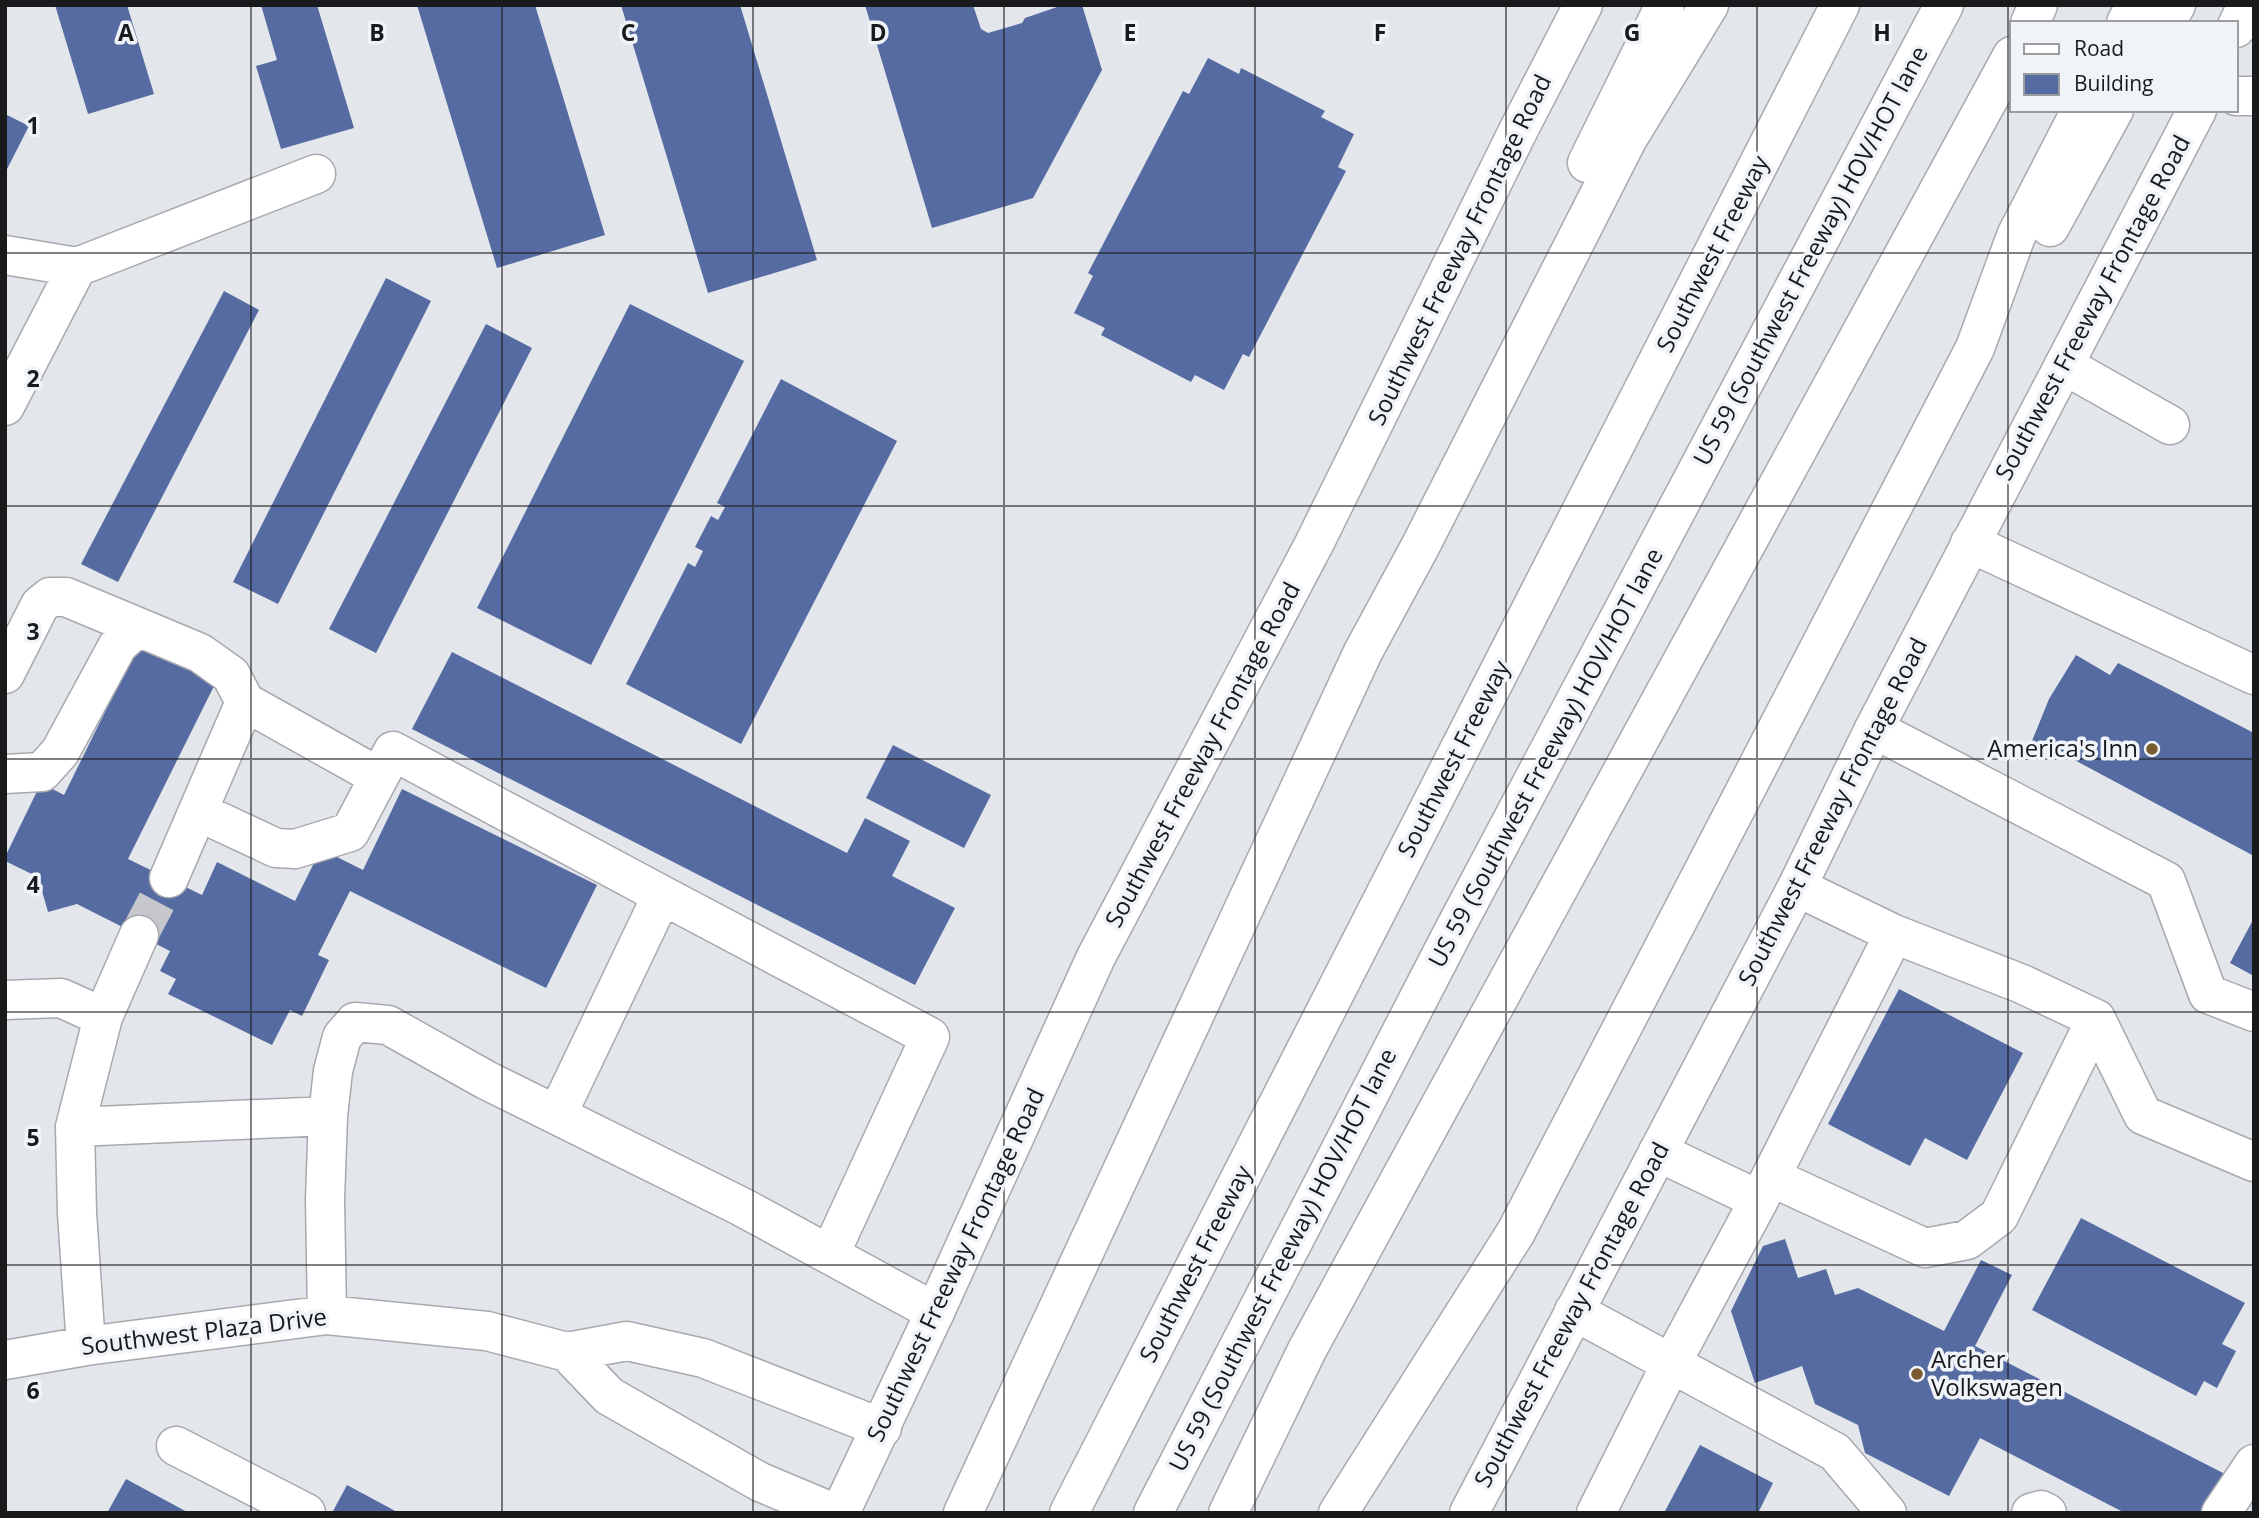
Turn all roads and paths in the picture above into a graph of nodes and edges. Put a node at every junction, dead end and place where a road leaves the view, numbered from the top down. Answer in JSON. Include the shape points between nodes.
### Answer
{"nodes":[{"id":1,"x":1583,"y":5,"type":"edge"},
{"id":2,"x":1665,"y":5,"type":"edge"},
{"id":3,"x":1709,"y":5,"type":"edge"},
{"id":4,"x":1840,"y":5,"type":"edge"},
{"id":5,"x":1944,"y":5,"type":"edge"},
{"id":6,"x":2038,"y":5,"type":"edge"},
{"id":7,"x":2135,"y":5,"type":"edge"},
{"id":8,"x":2176,"y":5,"type":"edge"},
{"id":9,"x":2247,"y":5,"type":"edge"},
{"id":10,"x":2031,"y":21,"type":"edge"},
{"id":11,"x":2127,"y":21,"type":"edge"},
{"id":12,"x":2166,"y":21,"type":"edge"},
{"id":13,"x":2238,"y":24,"type":"edge"},
{"id":14,"x":2010,"y":60,"type":"edge"},
{"id":15,"x":2080,"y":112,"type":"edge"},
{"id":16,"x":2113,"y":112,"type":"edge"},
{"id":17,"x":2196,"y":112,"type":"edge"},
{"id":18,"x":316,"y":174,"type":"dead end"},
{"id":19,"x":5,"y":255,"type":"edge"},
{"id":20,"x":77,"y":267,"type":"junction"},
{"id":21,"x":1979,"y":338,"type":"junction"},
{"id":22,"x":2064,"y":365,"type":"junction"},
{"id":23,"x":5,"y":406,"type":"edge"},
{"id":24,"x":2170,"y":425,"type":"dead end"},
{"id":25,"x":1970,"y":543,"type":"junction"},
{"id":26,"x":138,"y":627,"type":"junction"},
{"id":27,"x":1363,"y":652,"type":"junction"},
{"id":28,"x":5,"y":674,"type":"edge"},
{"id":29,"x":2254,"y":675,"type":"edge"},
{"id":30,"x":246,"y":702,"type":"junction"},
{"id":31,"x":1874,"y":729,"type":"junction"},
{"id":32,"x":5,"y":774,"type":"edge"},
{"id":33,"x":379,"y":777,"type":"junction"},
{"id":34,"x":199,"y":812,"type":"junction"},
{"id":35,"x":169,"y":878,"type":"tunnel mouth"},
{"id":36,"x":1797,"y":887,"type":"junction"},
{"id":37,"x":662,"y":895,"type":"junction"},
{"id":38,"x":1894,"y":934,"type":"junction"},
{"id":39,"x":139,"y":935,"type":"tunnel mouth"},
{"id":40,"x":5,"y":1000,"type":"edge"},
{"id":41,"x":2254,"y":1012,"type":"edge"},
{"id":42,"x":103,"y":1017,"type":"junction"},
{"id":43,"x":2096,"y":1019,"type":"junction"},
{"id":44,"x":557,"y":1115,"type":"junction"},
{"id":45,"x":328,"y":1116,"type":"junction"},
{"id":46,"x":75,"y":1127,"type":"junction"},
{"id":47,"x":2254,"y":1132,"type":"edge"},
{"id":48,"x":2213,"y":1145,"type":"junction"},
{"id":49,"x":1657,"y":1152,"type":"junction"},
{"id":50,"x":2254,"y":1162,"type":"edge"},
{"id":51,"x":1765,"y":1188,"type":"junction"},
{"id":52,"x":830,"y":1254,"type":"junction"},
{"id":53,"x":935,"y":1311,"type":"junction"},
{"id":54,"x":1574,"y":1311,"type":"junction"},
{"id":55,"x":327,"y":1315,"type":"junction"},
{"id":56,"x":86,"y":1346,"type":"junction"},
{"id":57,"x":567,"y":1352,"type":"junction"},
{"id":58,"x":5,"y":1360,"type":"edge"},
{"id":59,"x":1671,"y":1364,"type":"junction"},
{"id":60,"x":882,"y":1428,"type":"junction"},
{"id":61,"x":176,"y":1446,"type":"dead end"},
{"id":62,"x":2254,"y":1464,"type":"edge"},
{"id":63,"x":2254,"y":1511,"type":"edge"},
{"id":64,"x":306,"y":1513,"type":"edge"},
{"id":65,"x":834,"y":1513,"type":"edge"},
{"id":66,"x":840,"y":1513,"type":"edge"},
{"id":67,"x":963,"y":1513,"type":"edge"},
{"id":68,"x":1069,"y":1513,"type":"edge"},
{"id":69,"x":1153,"y":1513,"type":"edge"},
{"id":70,"x":1228,"y":1513,"type":"edge"},
{"id":71,"x":1338,"y":1513,"type":"edge"},
{"id":72,"x":1469,"y":1513,"type":"edge"},
{"id":73,"x":1596,"y":1513,"type":"edge"},
{"id":74,"x":1887,"y":1513,"type":"edge"},
{"id":75,"x":2031,"y":1513,"type":"edge"},
{"id":76,"x":2047,"y":1513,"type":"edge"},
{"id":77,"x":2221,"y":1513,"type":"edge"},
{"id":78,"x":2247,"y":1513,"type":"edge"}],
"edges":[{"from":1,"to":53,"type":"main road","name":"Southwest Freeway Frontage Road","via":[[1314,544],[1096,957]]},
{"from":2,"to":27,"type":"main road","via":[[1402,537]]},
{"from":3,"to":27,"type":"main road","via":[[1628,138]]},
{"from":4,"to":68,"type":"main road","name":"Southwest Freeway"},
{"from":5,"to":69,"type":"main road","name":"US 59 (Southwest Freeway) HOV/HOT lane","via":[[1460,919]]},
{"from":6,"to":10,"type":"main road"},
{"from":7,"to":11,"type":"main road"},
{"from":8,"to":12,"type":"main road"},
{"from":9,"to":13,"type":"main road"},
{"from":14,"to":70,"type":"main road","via":[[1307,1350]]},
{"from":15,"to":21,"type":"main road","via":[[2017,236]]},
{"from":16,"to":21,"type":"main road","via":[[2041,243]]},
{"from":17,"to":22,"type":"main road","name":"Southwest Freeway Frontage Road"},
{"from":18,"to":20,"type":"main road"},
{"from":19,"to":20,"type":"main road"},
{"from":20,"to":23,"type":"main road"},
{"from":21,"to":71,"type":"main road","via":[[1516,1232]]},
{"from":22,"to":24,"type":"main road"},
{"from":22,"to":25,"type":"main road","name":"Southwest Freeway Frontage Road"},
{"from":25,"to":29,"type":"main road"},
{"from":25,"to":31,"type":"main road","name":"Southwest Freeway Frontage Road"},
{"from":26,"to":28,"type":"main road","via":[[66,597],[50,597],[40,605]]},
{"from":26,"to":30,"type":"main road","via":[[200,653],[231,675]]},
{"from":26,"to":32,"type":"main road","via":[[118,645],[60,752],[42,772]]},
{"from":27,"to":67,"type":"main road"},
{"from":30,"to":33,"type":"main road"},
{"from":30,"to":34,"type":"main road"},
{"from":31,"to":36,"type":"main road","name":"Southwest Freeway Frontage Road"},
{"from":31,"to":41,"type":"main road","via":[[2166,881],[2208,993]]},
{"from":33,"to":34,"type":"main road","via":[[350,832],[295,849],[276,848]]},
{"from":33,"to":37,"type":"main road","via":[[393,751]]},
{"from":34,"to":35,"type":"main road"},
{"from":36,"to":38,"type":"main road"},
{"from":36,"to":49,"type":"main road","name":"Southwest Freeway Frontage Road"},
{"from":37,"to":44,"type":"main road"},
{"from":37,"to":52,"type":"main road","via":[[930,1037]]},
{"from":38,"to":43,"type":"main road","via":[[2022,984]]},
{"from":38,"to":51,"type":"main road"},
{"from":39,"to":42,"type":"main road"},
{"from":40,"to":42,"type":"main road","via":[[61,998]]},
{"from":42,"to":46,"type":"main road"},
{"from":43,"to":48,"type":"main road","via":[[2143,1115]]},
{"from":43,"to":51,"type":"main road","via":[[1999,1216],[1968,1240],[1925,1248]]},
{"from":44,"to":45,"type":"main road","via":[[388,1026],[355,1022],[342,1037]]},
{"from":44,"to":52,"type":"main road"},
{"from":45,"to":46,"type":"main road"},
{"from":45,"to":55,"type":"main road"},
{"from":46,"to":56,"type":"main road"},
{"from":47,"to":48,"type":"main road"},
{"from":48,"to":50,"type":"main road"},
{"from":49,"to":51,"type":"main road"},
{"from":49,"to":54,"type":"main road","name":"Southwest Freeway Frontage Road"},
{"from":51,"to":59,"type":"main road"},
{"from":52,"to":53,"type":"main road"},
{"from":53,"to":60,"type":"main road","name":"Southwest Freeway Frontage Road"},
{"from":54,"to":59,"type":"main road"},
{"from":54,"to":72,"type":"main road","name":"Southwest Freeway Frontage Road"},
{"from":55,"to":56,"type":"main road","name":"Southwest Plaza Drive"},
{"from":55,"to":57,"type":"main road","name":"Southwest Plaza Drive","via":[[486,1331]]},
{"from":56,"to":58,"type":"main road","name":"Southwest Plaza Drive"},
{"from":57,"to":60,"type":"main road","name":"Southwest Plaza Drive","via":[[627,1341],[703,1358]]},
{"from":57,"to":65,"type":"main road","via":[[609,1396],[760,1482]]},
{"from":59,"to":73,"type":"main road"},
{"from":59,"to":74,"type":"main road","via":[[1835,1452]]},
{"from":60,"to":66,"type":"main road","name":"Southwest Freeway Frontage Road"},
{"from":61,"to":64,"type":"main road"},
{"from":62,"to":77,"type":"main road"},
{"from":63,"to":78,"type":"main road"},
{"from":75,"to":76,"type":"main road"}]}
